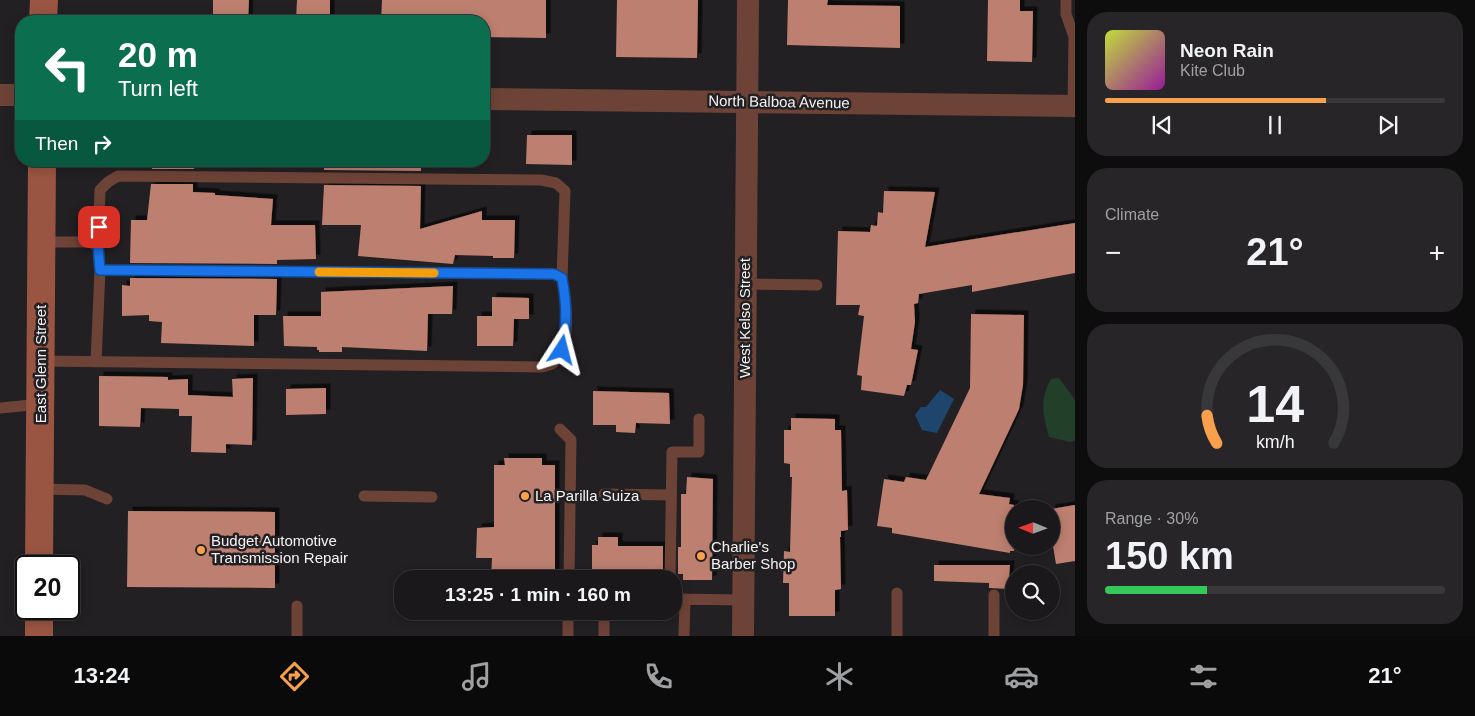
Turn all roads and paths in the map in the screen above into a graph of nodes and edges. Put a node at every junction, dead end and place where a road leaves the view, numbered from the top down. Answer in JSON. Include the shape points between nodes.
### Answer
{"nodes":[{"id":1,"x":44,"y":0,"type":"edge"},
{"id":2,"x":748,"y":0,"type":"edge"},
{"id":3,"x":1066,"y":0,"type":"edge"},
{"id":4,"x":43,"y":15,"type":"edge"},
{"id":5,"x":1074,"y":37,"type":"edge"},
{"id":6,"x":0,"y":95,"type":"edge"},
{"id":7,"x":15,"y":95,"type":"edge"},
{"id":8,"x":490,"y":99,"type":"edge"},
{"id":9,"x":746,"y":101,"type":"junction"},
{"id":10,"x":1074,"y":106,"type":"edge"},
{"id":11,"x":42,"y":167,"type":"edge"},
{"id":12,"x":42,"y":242,"type":"junction"},
{"id":13,"x":98,"y":246,"type":"junction"},
{"id":14,"x":100,"y":270,"type":"junction"},
{"id":15,"x":562,"y":278,"type":"junction"},
{"id":16,"x":745,"y":284,"type":"junction"},
{"id":17,"x":817,"y":285,"type":"dead end"},
{"id":18,"x":41,"y":361,"type":"junction"},
{"id":19,"x":96,"y":362,"type":"junction"},
{"id":20,"x":41,"y":404,"type":"junction"},
{"id":21,"x":0,"y":408,"type":"edge"},
{"id":22,"x":699,"y":419,"type":"dead end"},
{"id":23,"x":560,"y":429,"type":"dead end"},
{"id":24,"x":40,"y":489,"type":"junction"},
{"id":25,"x":604,"y":494,"type":"dead end"},
{"id":26,"x":671,"y":495,"type":"junction"},
{"id":27,"x":364,"y":496,"type":"dead end"},
{"id":28,"x":432,"y":496,"type":"dead end"},
{"id":29,"x":107,"y":499,"type":"dead end"},
{"id":30,"x":39,"y":555,"type":"edge"},
{"id":31,"x":569,"y":570,"type":"edge"},
{"id":32,"x":670,"y":570,"type":"edge"},
{"id":33,"x":897,"y":593,"type":"dead end"},
{"id":34,"x":994,"y":595,"type":"dead end"},
{"id":35,"x":685,"y":599,"type":"joint"},
{"id":36,"x":743,"y":600,"type":"junction"},
{"id":37,"x":297,"y":606,"type":"dead end"},
{"id":38,"x":39,"y":620,"type":"edge"},
{"id":39,"x":568,"y":620,"type":"edge"},
{"id":40,"x":604,"y":620,"type":"edge"},
{"id":41,"x":39,"y":636,"type":"edge"},
{"id":42,"x":297,"y":636,"type":"edge"},
{"id":43,"x":568,"y":636,"type":"edge"},
{"id":44,"x":604,"y":636,"type":"edge"},
{"id":45,"x":684,"y":636,"type":"edge"},
{"id":46,"x":743,"y":636,"type":"edge"},
{"id":47,"x":897,"y":636,"type":"edge"},
{"id":48,"x":994,"y":636,"type":"edge"}],
"edges":[{"from":1,"to":4,"type":"street"},
{"from":2,"to":9,"type":"street","name":"West Kelso Street"},
{"from":3,"to":5,"type":"lane","via":[[1066,14]]},
{"from":5,"to":10,"type":"lane"},
{"from":6,"to":7,"type":"street"},
{"from":8,"to":9,"type":"street","name":"North Balboa Avenue"},
{"from":9,"to":10,"type":"street","name":"North Balboa Avenue"},
{"from":9,"to":16,"type":"street","name":"West Kelso Street"},
{"from":11,"to":12,"type":"street","name":"East Glenn Street"},
{"from":12,"to":13,"type":"lane","via":[[90,242]]},
{"from":12,"to":18,"type":"street","name":"East Glenn Street"},
{"from":13,"to":14,"type":"lane"},
{"from":13,"to":15,"type":"lane","via":[[100,190],[118,176],[541,180],[556,183],[565,191]]},
{"from":14,"to":15,"type":"lane","via":[[554,274]]},
{"from":14,"to":19,"type":"lane"},
{"from":15,"to":19,"type":"lane","via":[[567,323],[562,350],[553,363],[542,367]]},
{"from":16,"to":17,"type":"lane"},
{"from":16,"to":36,"type":"street","name":"West Kelso Street"},
{"from":18,"to":19,"type":"lane"},
{"from":18,"to":20,"type":"street","name":"East Glenn Street"},
{"from":20,"to":21,"type":"lane"},
{"from":20,"to":24,"type":"street","name":"East Glenn Street"},
{"from":22,"to":26,"type":"lane","via":[[699,452],[672,452]]},
{"from":23,"to":31,"type":"lane","via":[[571,440]]},
{"from":24,"to":29,"type":"lane","via":[[85,490]]},
{"from":24,"to":30,"type":"street","name":"East Glenn Street"},
{"from":25,"to":26,"type":"lane"},
{"from":26,"to":32,"type":"lane"},
{"from":27,"to":28,"type":"lane"},
{"from":33,"to":47,"type":"lane"},
{"from":34,"to":48,"type":"lane"},
{"from":35,"to":36,"type":"lane"},
{"from":35,"to":45,"type":"lane"},
{"from":36,"to":46,"type":"street","name":"West Kelso Street"},
{"from":37,"to":42,"type":"lane"},
{"from":38,"to":41,"type":"street"},
{"from":39,"to":43,"type":"lane"},
{"from":40,"to":44,"type":"lane"}]}
